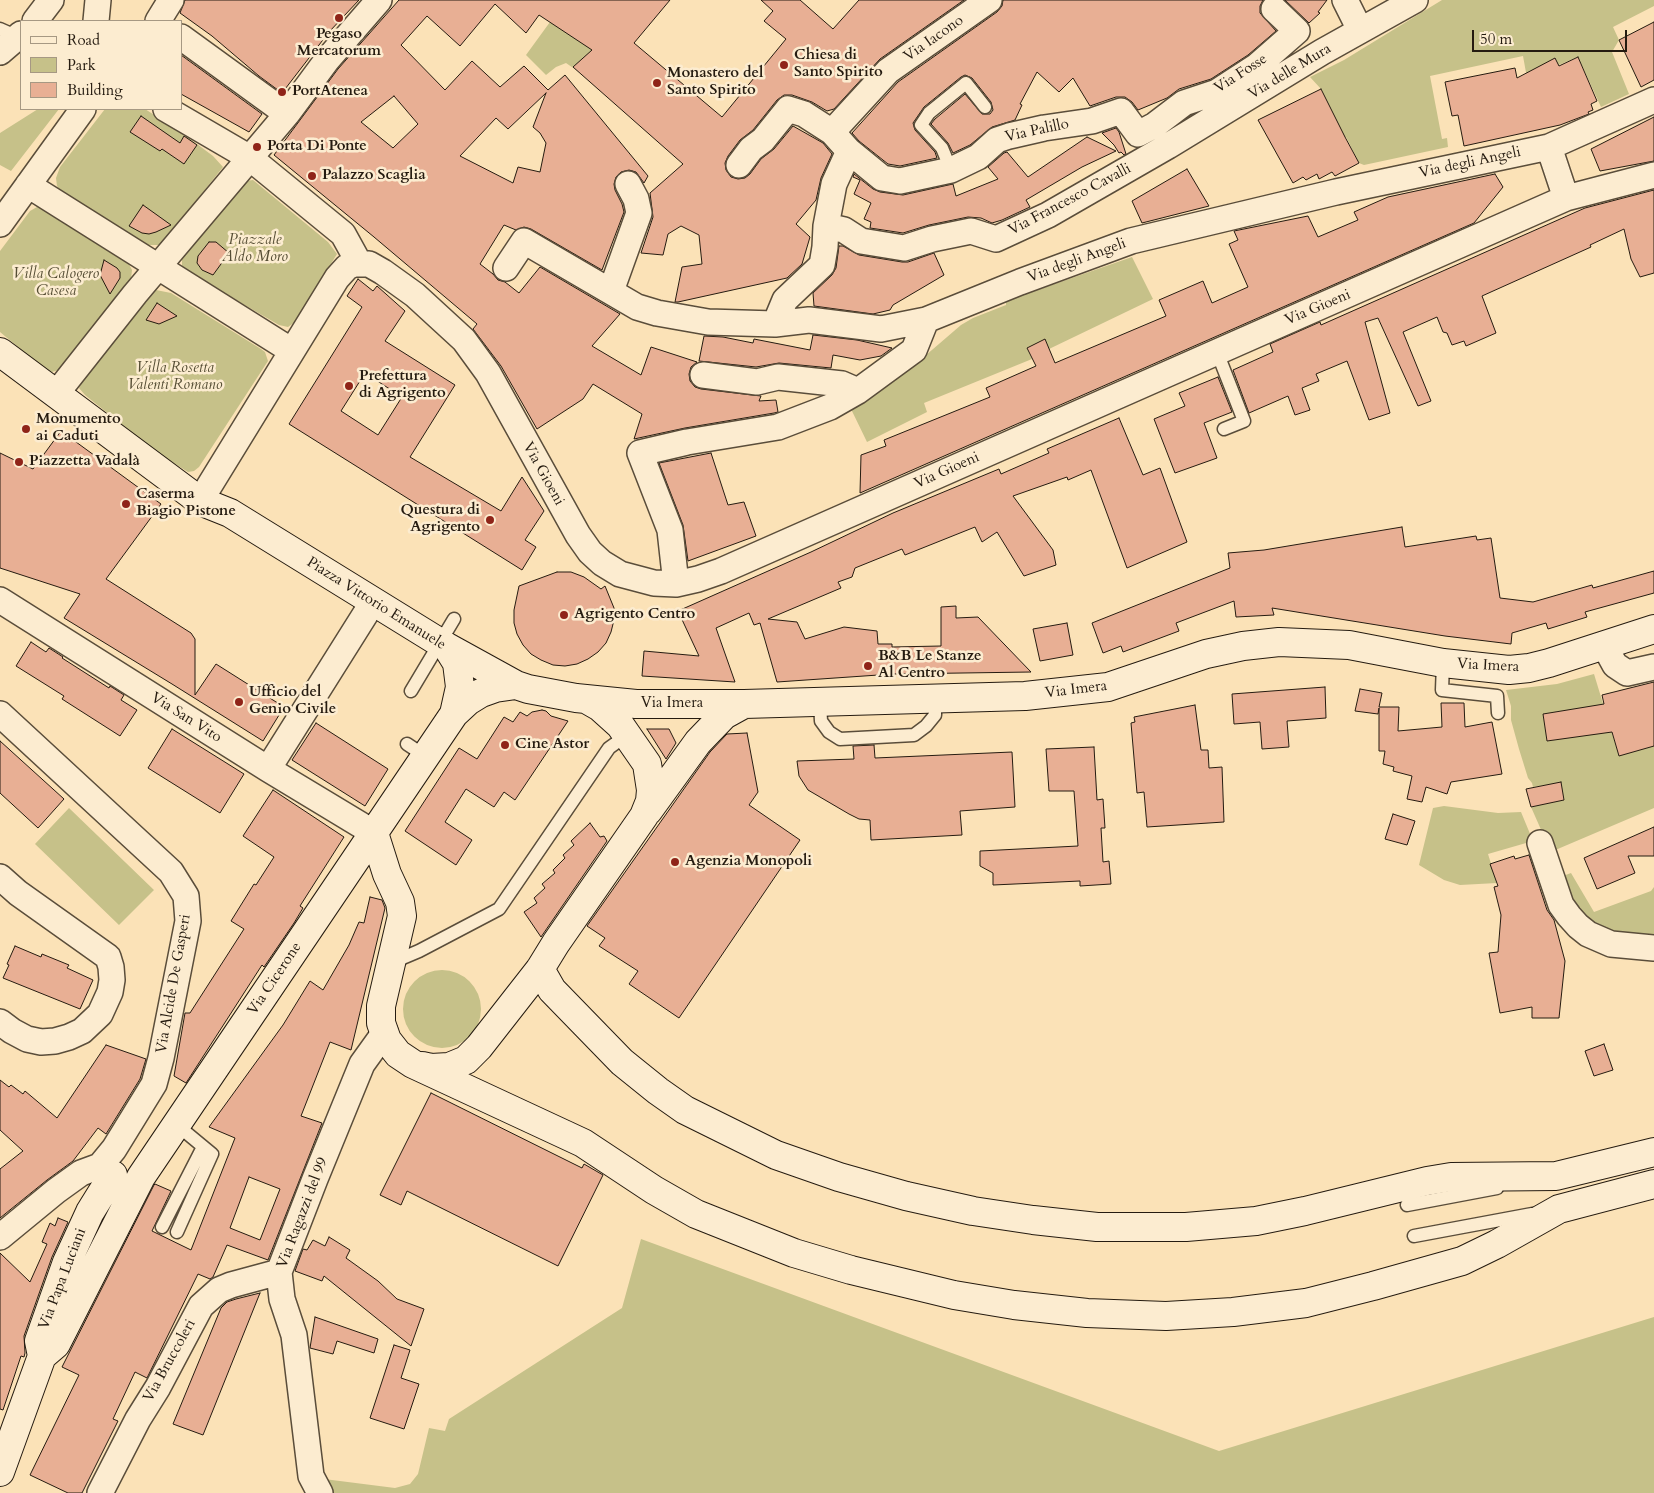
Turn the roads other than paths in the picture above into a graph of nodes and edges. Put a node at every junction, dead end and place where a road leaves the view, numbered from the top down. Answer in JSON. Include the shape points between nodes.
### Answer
{"nodes":[{"id":1,"x":51,"y":0,"type":"edge"},
{"id":2,"x":98,"y":0,"type":"edge"},
{"id":3,"x":380,"y":0,"type":"edge"},
{"id":4,"x":989,"y":0,"type":"edge"},
{"id":5,"x":1345,"y":0,"type":"edge"},
{"id":6,"x":1415,"y":0,"type":"edge"},
{"id":7,"x":1274,"y":9,"type":"dead end"},
{"id":8,"x":30,"y":20,"type":"edge"},
{"id":9,"x":96,"y":20,"type":"edge"},
{"id":10,"x":1360,"y":30,"type":"junction"},
{"id":11,"x":182,"y":38,"type":"edge"},
{"id":12,"x":1654,"y":100,"type":"edge"},
{"id":13,"x":985,"y":107,"type":"dead end"},
{"id":14,"x":82,"y":110,"type":"edge"},
{"id":15,"x":168,"y":110,"type":"edge"},
{"id":16,"x":287,"y":114,"type":"junction"},
{"id":17,"x":832,"y":132,"type":"junction"},
{"id":18,"x":1154,"y":135,"type":"junction"},
{"id":19,"x":1549,"y":147,"type":"junction"},
{"id":20,"x":849,"y":151,"type":"junction"},
{"id":21,"x":250,"y":158,"type":"junction"},
{"id":22,"x":739,"y":165,"type":"dead end"},
{"id":23,"x":951,"y":170,"type":"junction"},
{"id":24,"x":1654,"y":175,"type":"edge"},
{"id":25,"x":628,"y":184,"type":"dead end"},
{"id":26,"x":28,"y":185,"type":"junction"},
{"id":27,"x":1566,"y":198,"type":"junction"},
{"id":28,"x":0,"y":224,"type":"edge"},
{"id":29,"x":826,"y":226,"type":"junction"},
{"id":30,"x":359,"y":264,"type":"junction"},
{"id":31,"x":158,"y":266,"type":"junction"},
{"id":32,"x":506,"y":268,"type":"dead end"},
{"id":33,"x":611,"y":290,"type":"junction"},
{"id":34,"x":926,"y":320,"type":"junction"},
{"id":35,"x":775,"y":324,"type":"junction"},
{"id":36,"x":292,"y":351,"type":"junction"},
{"id":37,"x":0,"y":352,"type":"edge"},
{"id":38,"x":1217,"y":352,"type":"junction"},
{"id":39,"x":703,"y":375,"type":"dead end"},
{"id":40,"x":858,"y":391,"type":"junction"},
{"id":41,"x":56,"y":394,"type":"junction"},
{"id":42,"x":1224,"y":429,"type":"dead end"},
{"id":43,"x":200,"y":501,"type":"junction"},
{"id":44,"x":676,"y":584,"type":"junction"},
{"id":45,"x":0,"y":600,"type":"edge"},
{"id":46,"x":373,"y":602,"type":"junction"},
{"id":47,"x":454,"y":619,"type":"dead end"},
{"id":48,"x":1654,"y":630,"type":"edge"},
{"id":49,"x":443,"y":645,"type":"junction"},
{"id":50,"x":1604,"y":645,"type":"junction"},
{"id":51,"x":1443,"y":663,"type":"junction"},
{"id":52,"x":1654,"y":668,"type":"edge"},
{"id":53,"x":516,"y":685,"type":"junction"},
{"id":54,"x":411,"y":691,"type":"dead end"},
{"id":55,"x":935,"y":698,"type":"junction"},
{"id":56,"x":586,"y":699,"type":"junction"},
{"id":57,"x":820,"y":702,"type":"junction"},
{"id":58,"x":744,"y":704,"type":"junction"},
{"id":59,"x":1498,"y":713,"type":"dead end"},
{"id":60,"x":0,"y":714,"type":"edge"},
{"id":61,"x":454,"y":714,"type":"junction"},
{"id":62,"x":627,"y":735,"type":"junction"},
{"id":63,"x":268,"y":769,"type":"junction"},
{"id":64,"x":408,"y":780,"type":"joint"},
{"id":65,"x":644,"y":816,"type":"junction"},
{"id":66,"x":374,"y":833,"type":"junction"},
{"id":67,"x":1540,"y":843,"type":"dead end"},
{"id":68,"x":0,"y":877,"type":"edge"},
{"id":69,"x":1654,"y":948,"type":"edge"},
{"id":70,"x":393,"y":962,"type":"junction"},
{"id":71,"x":540,"y":969,"type":"junction"},
{"id":72,"x":0,"y":1022,"type":"edge"},
{"id":73,"x":384,"y":1032,"type":"junction"},
{"id":74,"x":413,"y":1064,"type":"junction"},
{"id":75,"x":177,"y":1125,"type":"junction"},
{"id":76,"x":203,"y":1147,"type":"junction"},
{"id":77,"x":1654,"y":1152,"type":"edge"},
{"id":78,"x":107,"y":1171,"type":"junction"},
{"id":79,"x":1556,"y":1176,"type":"junction"},
{"id":80,"x":141,"y":1177,"type":"junction"},
{"id":81,"x":1654,"y":1184,"type":"edge"},
{"id":82,"x":1407,"y":1205,"type":"dead end"},
{"id":83,"x":1559,"y":1209,"type":"junction"},
{"id":84,"x":162,"y":1227,"type":"dead end"},
{"id":85,"x":177,"y":1232,"type":"dead end"},
{"id":86,"x":1414,"y":1236,"type":"dead end"},
{"id":87,"x":0,"y":1237,"type":"edge"},
{"id":88,"x":279,"y":1272,"type":"junction"},
{"id":89,"x":42,"y":1356,"type":"junction"},
{"id":90,"x":0,"y":1472,"type":"edge"},
{"id":91,"x":312,"y":1487,"type":"edge"},
{"id":92,"x":100,"y":1493,"type":"edge"}],
"edges":[{"from":1,"to":8,"type":"street"},
{"from":2,"to":9,"type":"street"},
{"from":3,"to":16,"type":"street","via":[[327,60]]},
{"from":4,"to":17,"type":"street","name":"Via Iacono","via":[[888,71]]},
{"from":5,"to":10,"type":"street"},
{"from":6,"to":10,"type":"street","name":"Via delle Mura"},
{"from":7,"to":18,"type":"street","name":"Via Fosse","via":[[1297,31],[1257,66],[1217,92],[1184,103]]},
{"from":10,"to":18,"type":"street","name":"Via delle Mura"},
{"from":11,"to":16,"type":"street"},
{"from":12,"to":19,"type":"street","name":"Via degli Angeli"},
{"from":13,"to":23,"type":"lane","via":[[966,83],[929,113],[921,125],[942,148]]},
{"from":14,"to":26,"type":"street"},
{"from":15,"to":21,"type":"street"},
{"from":16,"to":21,"type":"street"},
{"from":17,"to":20,"type":"street","name":"Via Palillo"},
{"from":17,"to":22,"type":"street","via":[[804,114],[788,109]]},
{"from":18,"to":23,"type":"street","name":"Via Palillo","via":[[1121,111],[1092,121],[1044,128],[997,140],[978,157]]},
{"from":18,"to":29,"type":"street","name":"Via Francesco Cavalli","via":[[1048,215],[996,239],[971,231],[904,248],[861,241],[844,230]]},
{"from":19,"to":27,"type":"street"},
{"from":19,"to":34,"type":"street","name":"Via degli Angeli","via":[[1336,192],[1131,241]]},
{"from":20,"to":23,"type":"street","name":"Via Palillo","via":[[882,178],[900,181]]},
{"from":20,"to":29,"type":"street","via":[[834,184]]},
{"from":21,"to":30,"type":"street","via":[[343,234]]},
{"from":21,"to":31,"type":"street"},
{"from":24,"to":27,"type":"street","name":"Via Gioeni"},
{"from":25,"to":33,"type":"street","via":[[639,213]]},
{"from":26,"to":28,"type":"street"},
{"from":26,"to":31,"type":"street"},
{"from":27,"to":38,"type":"street","name":"Via Gioeni"},
{"from":29,"to":35,"type":"street","via":[[822,265],[785,300]]},
{"from":30,"to":36,"type":"street","via":[[342,272]]},
{"from":30,"to":44,"type":"street","name":"Via Gioeni","via":[[370,264],[415,295],[464,340],[488,373],[590,552],[602,564],[620,574],[654,583]]},
{"from":31,"to":36,"type":"street"},
{"from":31,"to":41,"type":"street"},
{"from":32,"to":33,"type":"street","name":"Via degli Angeli","via":[[524,241]]},
{"from":33,"to":35,"type":"street","name":"Via degli Angeli","via":[[637,307],[657,313],[708,322]]},
{"from":34,"to":35,"type":"street","name":"Via degli Angeli","via":[[881,330],[809,320]]},
{"from":34,"to":40,"type":"street","via":[[914,350]]},
{"from":36,"to":43,"type":"street"},
{"from":37,"to":41,"type":"main road"},
{"from":38,"to":42,"type":"lane","via":[[1244,421]]},
{"from":38,"to":44,"type":"street","name":"Via Gioeni","via":[[721,571]]},
{"from":39,"to":40,"type":"street","via":[[757,382],[778,377],[842,384]]},
{"from":40,"to":44,"type":"street","via":[[778,427],[687,442],[640,454],[670,530]]},
{"from":41,"to":43,"type":"main road"},
{"from":43,"to":46,"type":"main road","name":"Piazza Vittorio Emanuele","via":[[230,513]]},
{"from":45,"to":63,"type":"street","name":"Via San Vito"},
{"from":46,"to":49,"type":"main road","name":"Piazza Vittorio Emanuele"},
{"from":46,"to":63,"type":"street"},
{"from":47,"to":49,"type":"lane"},
{"from":48,"to":50,"type":"main road","name":"Via Imera"},
{"from":49,"to":53,"type":"main road"},
{"from":49,"to":54,"type":"lane"},
{"from":49,"to":61,"type":"main road","name":"Piazza Vittorio Emanuele","via":[[457,663],[460,673]]},
{"from":50,"to":51,"type":"main road","name":"Via Imera","via":[[1529,668],[1491,669]]},
{"from":50,"to":52,"type":"street","via":[[1615,665],[1627,673]]},
{"from":51,"to":55,"type":"main road","name":"Via Imera","via":[[1349,645],[1279,642],[1206,654],[1108,687],[1025,696]]},
{"from":51,"to":59,"type":"lane","via":[[1442,690],[1497,696]]},
{"from":53,"to":56,"type":"main road","name":"Via Imera"},
{"from":53,"to":61,"type":"main road","via":[[481,693]]},
{"from":55,"to":57,"type":"main road","name":"Via Imera"},
{"from":55,"to":57,"type":"lane","via":[[935,715],[914,735],[840,739],[820,721]]},
{"from":56,"to":58,"type":"main road","name":"Via Imera","via":[[636,704]]},
{"from":56,"to":62,"type":"main road","via":[[611,716]]},
{"from":57,"to":58,"type":"main road","name":"Via Imera"},
{"from":58,"to":65,"type":"main road","via":[[724,715],[698,742]]},
{"from":60,"to":78,"type":"street","name":"Via Alcide De Gasperi","via":[[171,872],[186,896],[188,921],[154,1084],[114,1149]]},
{"from":61,"to":64,"type":"main road","name":"Piazza Vittorio Emanuele","via":[[416,750]]},
{"from":62,"to":65,"type":"main road","via":[[647,764],[650,777],[650,800]]},
{"from":62,"to":70,"type":"lane","via":[[609,748],[499,908]]},
{"from":63,"to":66,"type":"street","name":"Via San Vito"},
{"from":64,"to":66,"type":"main road","name":"Via Cicerone"},
{"from":65,"to":71,"type":"main road"},
{"from":66,"to":70,"type":"main road","via":[[400,902],[402,916]]},
{"from":66,"to":75,"type":"main road","name":"Via Cicerone"},
{"from":67,"to":69,"type":"street","via":[[1561,905],[1578,926],[1611,944]]},
{"from":68,"to":72,"type":"street","via":[[108,957],[112,980],[100,1014],[82,1031],[69,1037],[41,1042],[27,1039]]},
{"from":70,"to":73,"type":"main road","via":[[381,1006]]},
{"from":71,"to":74,"type":"main road","via":[[466,1060],[449,1067]]},
{"from":71,"to":79,"type":"main road","via":[[552,990],[622,1062],[684,1110],[776,1155],[839,1177],[973,1211],[1097,1227],[1186,1227],[1256,1221],[1451,1177]]},
{"from":73,"to":74,"type":"main road","via":[[398,1054]]},
{"from":73,"to":88,"type":"street","name":"Via Ragazzi del 99","via":[[362,1064]]},
{"from":74,"to":83,"type":"main road","via":[[583,1143],[696,1214],[794,1253],[851,1270],[954,1295],[1014,1305],[1086,1313],[1166,1316],[1306,1303],[1462,1261]]},
{"from":75,"to":76,"type":"lane"},
{"from":75,"to":80,"type":"main road","name":"Via Cicerone"},
{"from":76,"to":84,"type":"lane"},
{"from":76,"to":85,"type":"lane","via":[[212,1154]]},
{"from":77,"to":79,"type":"main road"},
{"from":78,"to":80,"type":"main road"},
{"from":78,"to":87,"type":"street","via":[[81,1173]]},
{"from":78,"to":89,"type":"main road","name":"Via Papa Luciani","via":[[67,1262],[39,1341]]},
{"from":79,"to":82,"type":"lane"},
{"from":80,"to":89,"type":"main road","name":"Via Cicerone","via":[[56,1344]]},
{"from":81,"to":83,"type":"main road"},
{"from":83,"to":86,"type":"lane"},
{"from":88,"to":91,"type":"street","name":"Via Ragazzi del 99","via":[[282,1299],[294,1336]]},
{"from":88,"to":92,"type":"street","name":"Via Bruccoleri","via":[[230,1285],[201,1306]]},
{"from":89,"to":90,"type":"main road","name":"Via Papa Luciani"}]}
